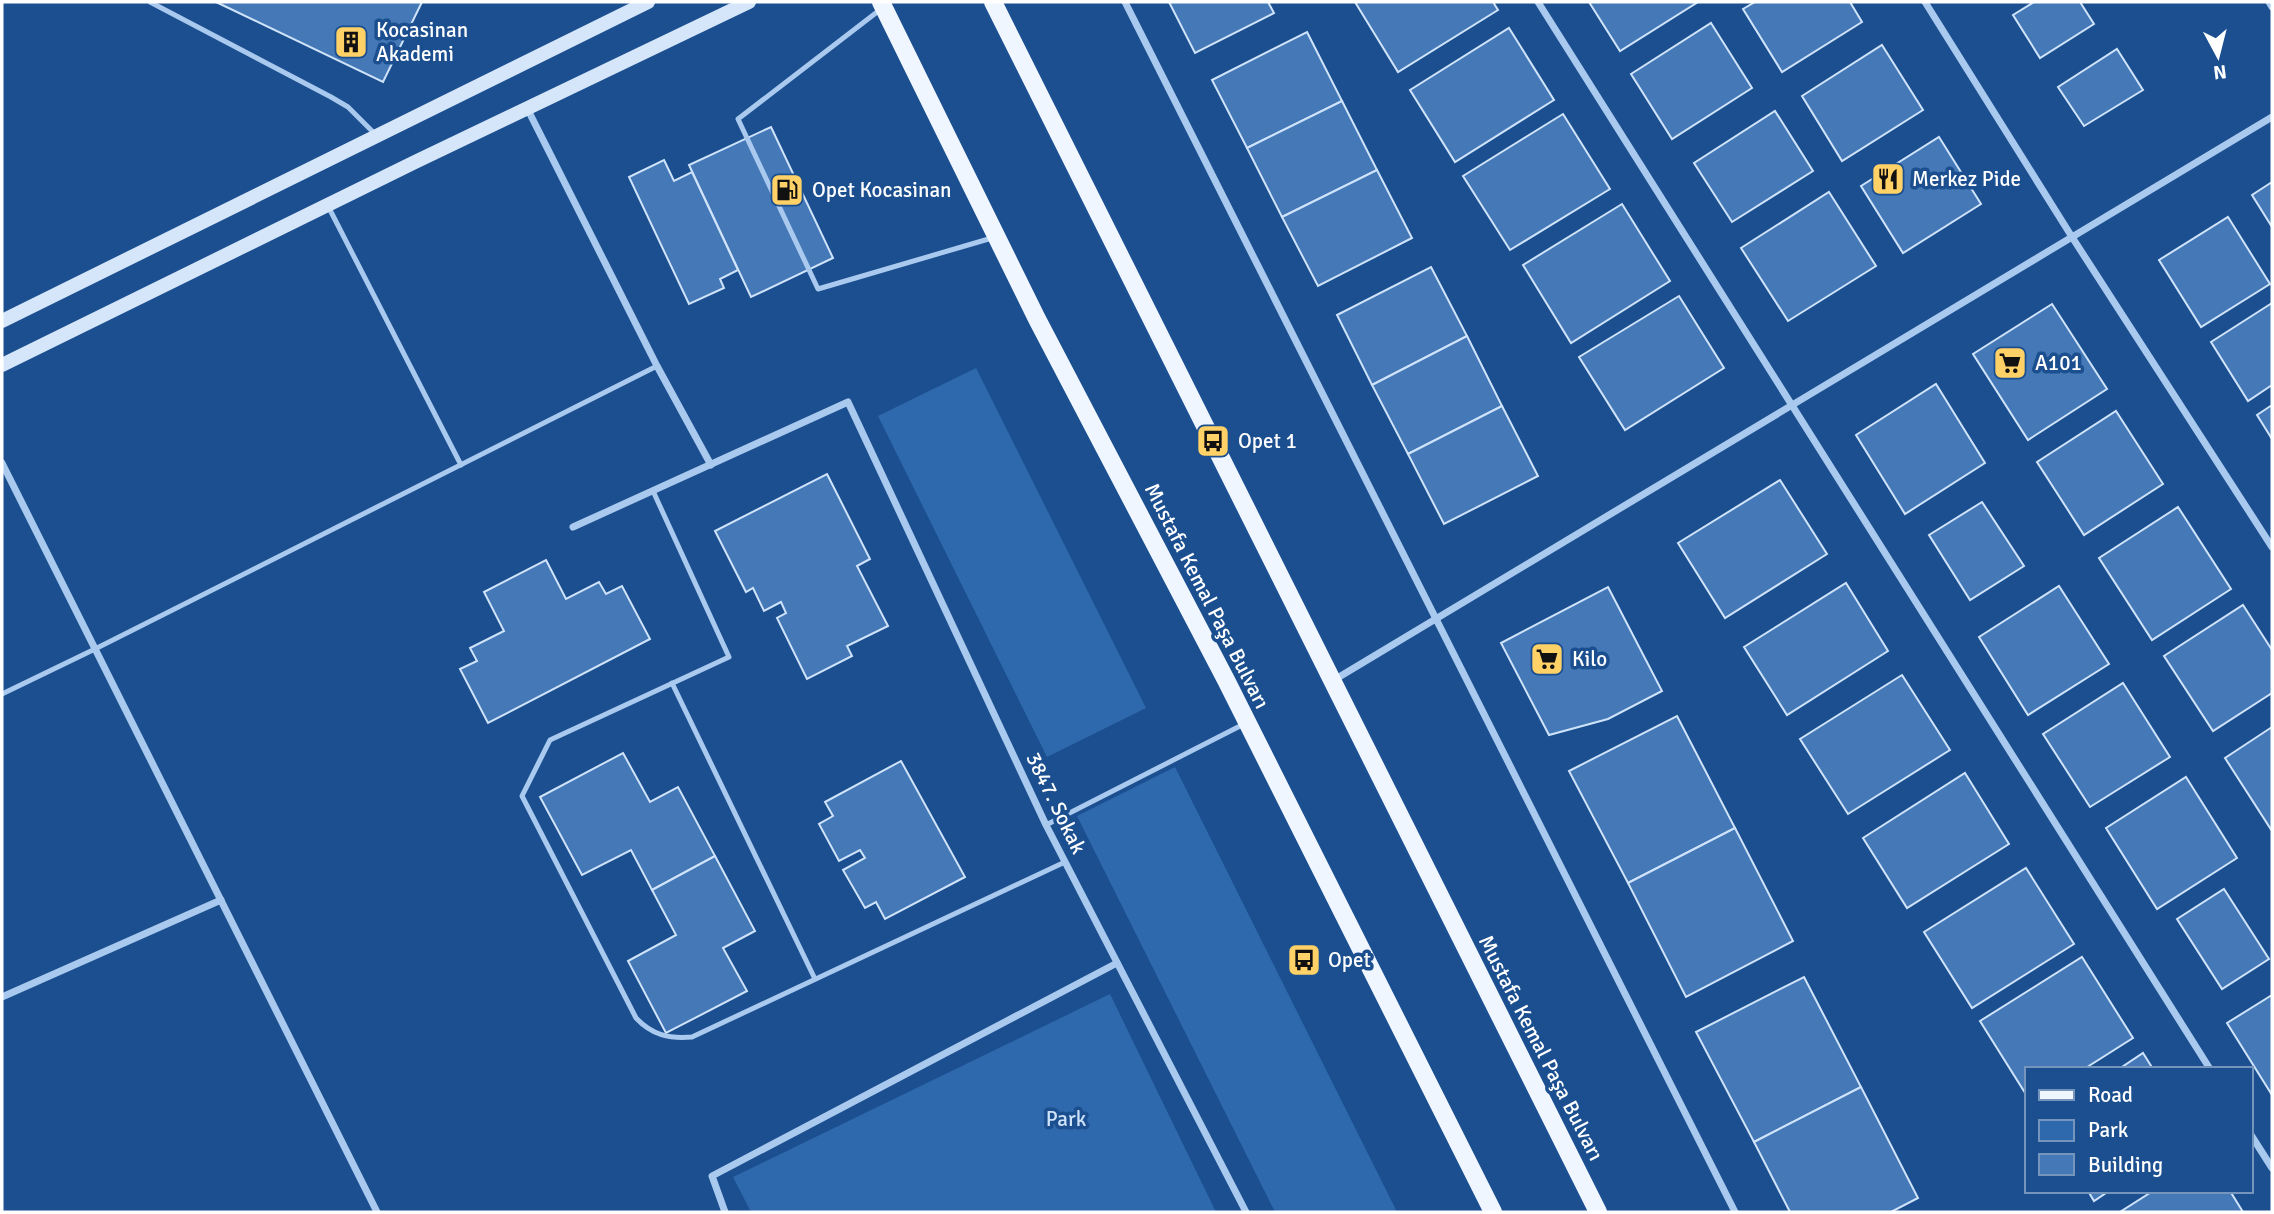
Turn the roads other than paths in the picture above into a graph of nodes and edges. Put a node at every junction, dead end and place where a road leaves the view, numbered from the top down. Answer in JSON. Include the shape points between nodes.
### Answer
{"nodes":[{"id":1,"x":150,"y":2,"type":"edge"},
{"id":2,"x":648,"y":2,"type":"edge"},
{"id":3,"x":749,"y":2,"type":"edge"},
{"id":4,"x":993,"y":2,"type":"edge"},
{"id":5,"x":1125,"y":2,"type":"edge"},
{"id":6,"x":1538,"y":2,"type":"edge"},
{"id":7,"x":1925,"y":2,"type":"edge"},
{"id":8,"x":2269,"y":2,"type":"edge"},
{"id":9,"x":882,"y":5,"type":"edge"},
{"id":10,"x":2272,"y":7,"type":"edge"},
{"id":11,"x":527,"y":108,"type":"junction"},
{"id":12,"x":2272,"y":117,"type":"edge"},
{"id":13,"x":377,"y":136,"type":"junction"},
{"id":14,"x":327,"y":205,"type":"junction"},
{"id":15,"x":996,"y":236,"type":"junction"},
{"id":16,"x":2072,"y":237,"type":"junction"},
{"id":17,"x":2,"y":321,"type":"edge"},
{"id":18,"x":2,"y":365,"type":"edge"},
{"id":19,"x":657,"y":366,"type":"junction"},
{"id":20,"x":1792,"y":405,"type":"junction"},
{"id":21,"x":2,"y":463,"type":"edge"},
{"id":22,"x":461,"y":465,"type":"junction"},
{"id":23,"x":711,"y":465,"type":"junction"},
{"id":24,"x":653,"y":491,"type":"junction"},
{"id":25,"x":573,"y":527,"type":"dead end"},
{"id":26,"x":2272,"y":547,"type":"edge"},
{"id":27,"x":1436,"y":619,"type":"junction"},
{"id":28,"x":95,"y":649,"type":"junction"},
{"id":29,"x":1332,"y":681,"type":"junction"},
{"id":30,"x":672,"y":683,"type":"junction"},
{"id":31,"x":2,"y":694,"type":"edge"},
{"id":32,"x":1247,"y":722,"type":"junction"},
{"id":33,"x":1046,"y":825,"type":"junction"},
{"id":34,"x":1065,"y":862,"type":"junction"},
{"id":35,"x":220,"y":900,"type":"junction"},
{"id":36,"x":1117,"y":963,"type":"junction"},
{"id":37,"x":815,"y":978,"type":"junction"},
{"id":38,"x":2,"y":998,"type":"edge"},
{"id":39,"x":2209,"y":1067,"type":"edge"},
{"id":40,"x":2253,"y":1138,"type":"edge"},
{"id":41,"x":2272,"y":1168,"type":"edge"},
{"id":42,"x":377,"y":1212,"type":"edge"},
{"id":43,"x":725,"y":1212,"type":"edge"},
{"id":44,"x":1246,"y":1212,"type":"edge"},
{"id":45,"x":1493,"y":1212,"type":"edge"},
{"id":46,"x":1598,"y":1212,"type":"edge"},
{"id":47,"x":1735,"y":1212,"type":"edge"}],
"edges":[{"from":1,"to":13,"type":"lane","via":[[348,107]]},
{"from":2,"to":13,"type":"street"},
{"from":3,"to":11,"type":"street"},
{"from":4,"to":29,"type":"main road","name":"Mustafa Kemal Paşa Bulvarı"},
{"from":5,"to":27,"type":"street"},
{"from":6,"to":20,"type":"street"},
{"from":7,"to":16,"type":"street"},
{"from":8,"to":10,"type":"street"},
{"from":9,"to":15,"type":"main road","name":"Mustafa Kemal Paşa Bulvarı"},
{"from":9,"to":15,"type":"lane","via":[[738,119],[818,289]]},
{"from":11,"to":14,"type":"street"},
{"from":11,"to":19,"type":"street"},
{"from":12,"to":16,"type":"street"},
{"from":13,"to":17,"type":"street"},
{"from":14,"to":18,"type":"street"},
{"from":14,"to":22,"type":"lane"},
{"from":15,"to":32,"type":"main road","name":"Mustafa Kemal Paşa Bulvarı"},
{"from":16,"to":20,"type":"street"},
{"from":16,"to":26,"type":"street"},
{"from":19,"to":22,"type":"lane"},
{"from":19,"to":23,"type":"street"},
{"from":20,"to":27,"type":"street"},
{"from":20,"to":39,"type":"street"},
{"from":21,"to":28,"type":"street"},
{"from":22,"to":28,"type":"lane"},
{"from":23,"to":24,"type":"street"},
{"from":23,"to":33,"type":"street","name":"3847. Sokak","via":[[848,402]]},
{"from":24,"to":25,"type":"street"},
{"from":24,"to":30,"type":"lane","via":[[729,657]]},
{"from":27,"to":29,"type":"street"},
{"from":27,"to":47,"type":"street"},
{"from":28,"to":31,"type":"lane"},
{"from":28,"to":35,"type":"street"},
{"from":29,"to":46,"type":"main road","name":"Mustafa Kemal Paşa Bulvarı"},
{"from":30,"to":37,"type":"lane"},
{"from":30,"to":37,"type":"lane","via":[[550,740],[523,796],[636,1018],[654,1032],[665,1037],[692,1037]]},
{"from":32,"to":33,"type":"lane"},
{"from":32,"to":45,"type":"main road","name":"Mustafa Kemal Paşa Bulvarı"},
{"from":33,"to":34,"type":"street","name":"3847. Sokak"},
{"from":34,"to":36,"type":"street","name":"3847. Sokak"},
{"from":34,"to":37,"type":"lane"},
{"from":35,"to":38,"type":"street"},
{"from":35,"to":42,"type":"street"},
{"from":36,"to":43,"type":"street","via":[[712,1175]]},
{"from":36,"to":44,"type":"street","name":"3847. Sokak"},
{"from":40,"to":41,"type":"street"}]}
